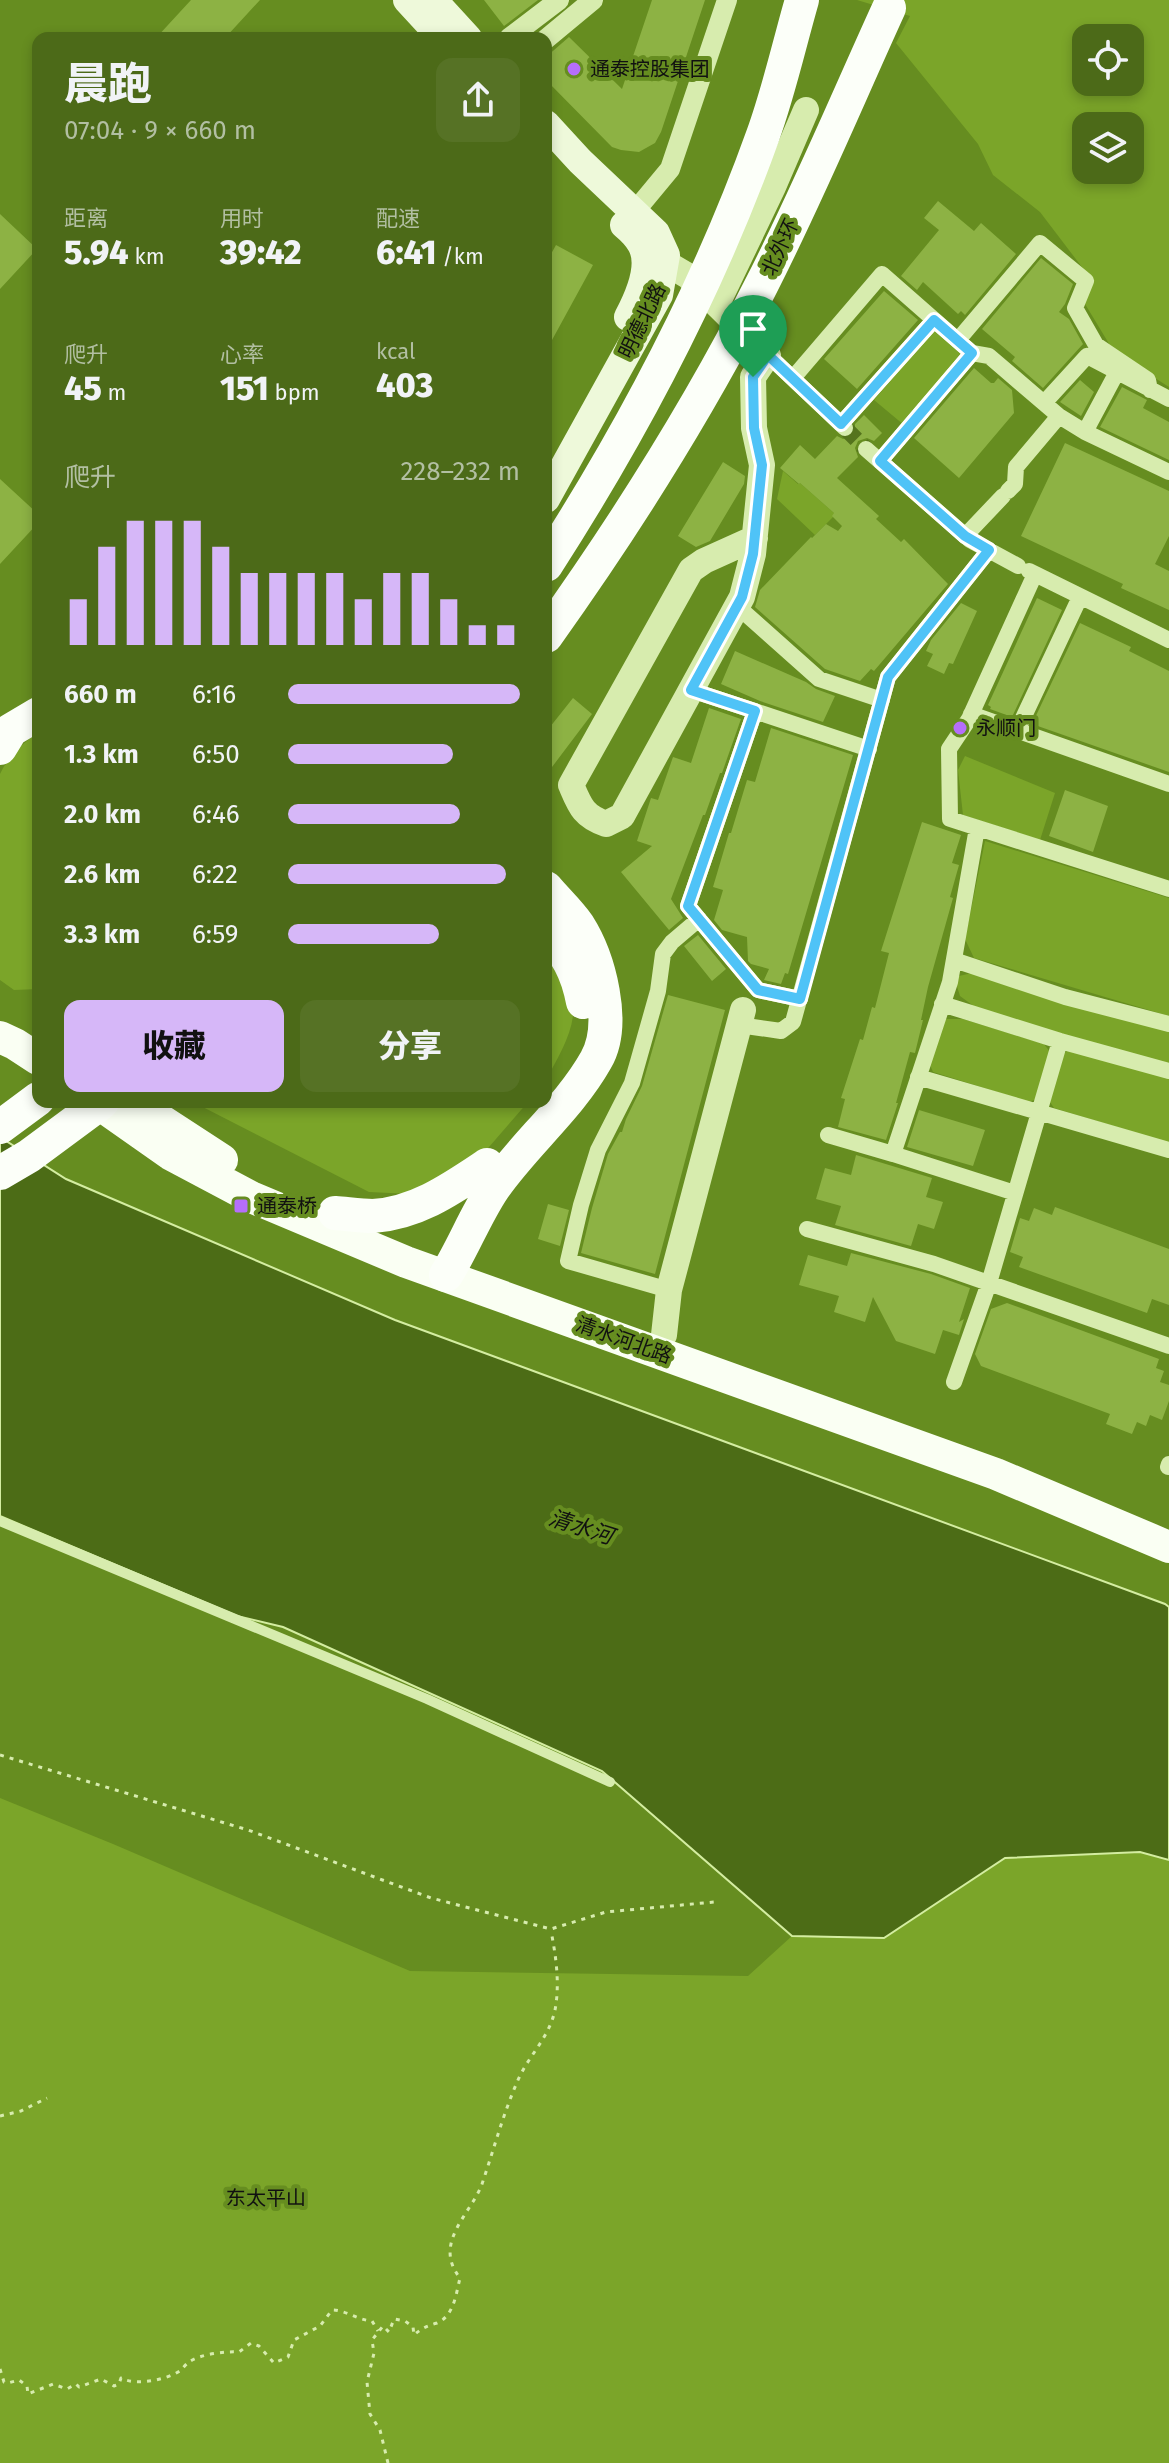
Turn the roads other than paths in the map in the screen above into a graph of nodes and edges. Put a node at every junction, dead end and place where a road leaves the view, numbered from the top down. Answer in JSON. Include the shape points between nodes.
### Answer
{"nodes":[{"id":1,"x":407,"y":0,"type":"edge"},
{"id":2,"x":433,"y":0,"type":"edge"},
{"id":3,"x":559,"y":0,"type":"edge"},
{"id":4,"x":593,"y":0,"type":"edge"},
{"id":5,"x":727,"y":0,"type":"edge"},
{"id":6,"x":802,"y":0,"type":"edge"},
{"id":7,"x":889,"y":8,"type":"dead end"},
{"id":8,"x":436,"y":32,"type":"edge"},
{"id":9,"x":462,"y":32,"type":"edge"},
{"id":10,"x":517,"y":32,"type":"edge"},
{"id":11,"x":552,"y":34,"type":"edge"},
{"id":12,"x":806,"y":110,"type":"dead end"},
{"id":13,"x":552,"y":131,"type":"edge"},
{"id":14,"x":552,"y":154,"type":"edge"},
{"id":15,"x":629,"y":219,"type":"junction"},
{"id":16,"x":655,"y":261,"type":"junction"},
{"id":17,"x":717,"y":304,"type":"junction"},
{"id":18,"x":934,"y":320,"type":"junction"},
{"id":19,"x":958,"y":340,"type":"junction"},
{"id":20,"x":1091,"y":350,"type":"junction"},
{"id":21,"x":972,"y":353,"type":"junction"},
{"id":22,"x":768,"y":355,"type":"junction"},
{"id":23,"x":1117,"y":372,"type":"junction"},
{"id":24,"x":793,"y":378,"type":"junction"},
{"id":25,"x":651,"y":387,"type":"junction"},
{"id":26,"x":1150,"y":390,"type":"junction"},
{"id":27,"x":1169,"y":399,"type":"edge"},
{"id":28,"x":1044,"y":403,"type":"junction"},
{"id":29,"x":1059,"y":416,"type":"junction"},
{"id":30,"x":681,"y":430,"type":"junction"},
{"id":31,"x":1085,"y":432,"type":"junction"},
{"id":32,"x":866,"y":449,"type":"tunnel mouth"},
{"id":33,"x":552,"y":453,"type":"edge"},
{"id":34,"x":880,"y":461,"type":"junction"},
{"id":35,"x":1169,"y":472,"type":"edge"},
{"id":36,"x":552,"y":488,"type":"edge"},
{"id":37,"x":552,"y":536,"type":"edge"},
{"id":38,"x":965,"y":536,"type":"junction"},
{"id":39,"x":755,"y":538,"type":"junction"},
{"id":40,"x":989,"y":550,"type":"junction"},
{"id":41,"x":552,"y":556,"type":"edge"},
{"id":42,"x":1027,"y":570,"type":"junction"},
{"id":43,"x":1080,"y":597,"type":"junction"},
{"id":44,"x":737,"y":606,"type":"junction"},
{"id":45,"x":552,"y":628,"type":"edge"},
{"id":46,"x":1169,"y":640,"type":"edge"},
{"id":47,"x":552,"y":645,"type":"edge"},
{"id":48,"x":691,"y":690,"type":"junction"},
{"id":49,"x":32,"y":698,"type":"edge"},
{"id":50,"x":882,"y":700,"type":"junction"},
{"id":51,"x":755,"y":711,"type":"junction"},
{"id":52,"x":971,"y":714,"type":"junction"},
{"id":53,"x":32,"y":718,"type":"edge"},
{"id":54,"x":0,"y":721,"type":"edge"},
{"id":55,"x":1017,"y":731,"type":"junction"},
{"id":56,"x":0,"y":748,"type":"edge"},
{"id":57,"x":869,"y":749,"type":"junction"},
{"id":58,"x":1169,"y":784,"type":"edge"},
{"id":59,"x":977,"y":828,"type":"junction"},
{"id":60,"x":1169,"y":889,"type":"edge"},
{"id":61,"x":552,"y":895,"type":"edge"},
{"id":62,"x":699,"y":919,"type":"junction"},
{"id":63,"x":552,"y":940,"type":"edge"},
{"id":64,"x":954,"y":960,"type":"junction"},
{"id":65,"x":800,"y":999,"type":"junction"},
{"id":66,"x":942,"y":1004,"type":"junction"},
{"id":67,"x":0,"y":1017,"type":"edge"},
{"id":68,"x":741,"y":1018,"type":"joint"},
{"id":69,"x":1169,"y":1024,"type":"edge"},
{"id":70,"x":32,"y":1032,"type":"edge"},
{"id":71,"x":0,"y":1037,"type":"edge"},
{"id":72,"x":1060,"y":1041,"type":"junction"},
{"id":73,"x":32,"y":1055,"type":"edge"},
{"id":74,"x":1169,"y":1071,"type":"edge"},
{"id":75,"x":918,"y":1077,"type":"junction"},
{"id":76,"x":552,"y":1089,"type":"edge"},
{"id":77,"x":32,"y":1103,"type":"edge"},
{"id":78,"x":91,"y":1108,"type":"edge"},
{"id":79,"x":107,"y":1108,"type":"edge"},
{"id":80,"x":142,"y":1108,"type":"edge"},
{"id":81,"x":536,"y":1108,"type":"edge"},
{"id":82,"x":1039,"y":1112,"type":"junction"},
{"id":83,"x":0,"y":1127,"type":"edge"},
{"id":84,"x":828,"y":1135,"type":"dead end"},
{"id":85,"x":1169,"y":1150,"type":"edge"},
{"id":86,"x":893,"y":1154,"type":"junction"},
{"id":87,"x":487,"y":1165,"type":"junction"},
{"id":88,"x":0,"y":1173,"type":"edge"},
{"id":89,"x":1015,"y":1193,"type":"junction"},
{"id":90,"x":335,"y":1213,"type":"junction"},
{"id":91,"x":807,"y":1229,"type":"dead end"},
{"id":92,"x":440,"y":1265,"type":"junction"},
{"id":93,"x":989,"y":1283,"type":"junction"},
{"id":94,"x":669,"y":1290,"type":"junction"},
{"id":95,"x":664,"y":1335,"type":"junction"},
{"id":96,"x":1169,"y":1346,"type":"edge"},
{"id":97,"x":954,"y":1382,"type":"dead end"},
{"id":98,"x":0,"y":1521,"type":"edge"},
{"id":99,"x":1169,"y":1525,"type":"edge"},
{"id":100,"x":1169,"y":1547,"type":"edge"},
{"id":101,"x":610,"y":1782,"type":"dead end"}],
"edges":[{"from":1,"to":8,"type":"main road"},
{"from":2,"to":9,"type":"main road"},
{"from":3,"to":10,"type":"street"},
{"from":4,"to":11,"type":"street"},
{"from":5,"to":15,"type":"street","via":[[670,169]]},
{"from":6,"to":25,"type":"highway","bridge":true,"via":[[764,133],[722,239]]},
{"from":7,"to":30,"type":"highway","name":"北外环","bridge":true,"via":[[762,285]]},
{"from":12,"to":17,"type":"street"},
{"from":13,"to":15,"type":"main road","name":"明德北路"},
{"from":14,"to":15,"type":"main road","name":"明德北路"},
{"from":15,"to":16,"type":"main road","name":"明德北路"},
{"from":16,"to":17,"type":"street","via":[[677,267]]},
{"from":16,"to":33,"type":"main road","name":"明德北路"},
{"from":16,"to":36,"type":"main road","name":"明德北路","via":[[659,295]]},
{"from":17,"to":22,"type":"street"},
{"from":18,"to":19,"type":"street"},
{"from":18,"to":24,"type":"street","via":[[882,274]]},
{"from":18,"to":24,"type":"street","via":[[843,426]]},
{"from":19,"to":20,"type":"street","via":[[1040,243],[1086,281],[1075,308]]},
{"from":19,"to":21,"type":"street"},
{"from":20,"to":23,"type":"street"},
{"from":20,"to":26,"type":"street","via":[[1148,380]]},
{"from":20,"to":28,"type":"street"},
{"from":21,"to":28,"type":"street","via":[[989,356]]},
{"from":21,"to":34,"type":"street"},
{"from":22,"to":24,"type":"street"},
{"from":22,"to":39,"type":"street","via":[[753,377],[754,428],[762,465]]},
{"from":23,"to":26,"type":"street"},
{"from":23,"to":31,"type":"street"},
{"from":25,"to":37,"type":"highway","bridge":true},
{"from":25,"to":41,"type":"highway","bridge":true},
{"from":26,"to":27,"type":"street"},
{"from":28,"to":29,"type":"street"},
{"from":29,"to":31,"type":"street"},
{"from":29,"to":38,"type":"street","via":[[1016,467],[1015,484]]},
{"from":30,"to":45,"type":"highway","name":"北外环","bridge":true},
{"from":30,"to":47,"type":"highway","bridge":true,"via":[[614,556]]},
{"from":31,"to":35,"type":"street"},
{"from":32,"to":34,"type":"street"},
{"from":34,"to":38,"type":"street"},
{"from":38,"to":40,"type":"street"},
{"from":39,"to":44,"type":"street"},
{"from":39,"to":48,"type":"street","via":[[691,570],[571,785],[592,819],[606,824],[622,816]]},
{"from":40,"to":42,"type":"street"},
{"from":40,"to":50,"type":"street","via":[[888,677]]},
{"from":42,"to":43,"type":"street"},
{"from":42,"to":52,"type":"street"},
{"from":43,"to":46,"type":"street"},
{"from":43,"to":55,"type":"street"},
{"from":44,"to":48,"type":"street"},
{"from":44,"to":50,"type":"street","via":[[819,679]]},
{"from":48,"to":51,"type":"street"},
{"from":49,"to":54,"type":"highway"},
{"from":50,"to":57,"type":"street"},
{"from":51,"to":57,"type":"street"},
{"from":51,"to":62,"type":"street","via":[[688,906]]},
{"from":52,"to":55,"type":"street"},
{"from":52,"to":59,"type":"street","via":[[949,749],[950,819]]},
{"from":53,"to":56,"type":"highway","via":[[11,730]]},
{"from":55,"to":58,"type":"street"},
{"from":57,"to":65,"type":"street"},
{"from":59,"to":60,"type":"street"},
{"from":59,"to":64,"type":"street"},
{"from":61,"to":92,"type":"highway","via":[[577,925],[596,964],[605,1001],[598,1057]]},
{"from":62,"to":65,"type":"street","via":[[758,990]]},
{"from":62,"to":94,"type":"street","via":[[663,954],[632,1083],[598,1150],[568,1261]]},
{"from":63,"to":76,"type":"highway","via":[[578,978],[585,1015],[576,1051]]},
{"from":64,"to":66,"type":"street"},
{"from":64,"to":69,"type":"street"},
{"from":65,"to":68,"type":"street","via":[[793,1022],[781,1031]]},
{"from":66,"to":72,"type":"street"},
{"from":66,"to":75,"type":"street"},
{"from":67,"to":70,"type":"main road"},
{"from":68,"to":94,"type":"street"},
{"from":71,"to":73,"type":"main road"},
{"from":72,"to":74,"type":"street"},
{"from":72,"to":82,"type":"street"},
{"from":75,"to":82,"type":"street"},
{"from":75,"to":86,"type":"street"},
{"from":77,"to":83,"type":"highway"},
{"from":78,"to":88,"type":"highway","bridge":true},
{"from":79,"to":92,"type":"main road","name":"清水河北路","via":[[217,1181]]},
{"from":80,"to":90,"type":"main road","name":"清水河北路","via":[[245,1172]]},
{"from":81,"to":87,"type":"highway"},
{"from":82,"to":85,"type":"street"},
{"from":82,"to":89,"type":"street"},
{"from":84,"to":86,"type":"street"},
{"from":86,"to":89,"type":"street"},
{"from":87,"to":90,"type":"highway","via":[[447,1192],[405,1210],[372,1216]]},
{"from":87,"to":92,"type":"highway"},
{"from":89,"to":93,"type":"street"},
{"from":90,"to":92,"type":"main road","name":"清水河北路"},
{"from":91,"to":93,"type":"street"},
{"from":92,"to":95,"type":"main road","name":"清水河北路"},
{"from":92,"to":100,"type":"main road","name":"清水河北路","via":[[996,1474]]},
{"from":93,"to":96,"type":"street"},
{"from":93,"to":97,"type":"street"},
{"from":94,"to":95,"type":"street"},
{"from":95,"to":99,"type":"main road","name":"清水河北路","via":[[1021,1464]]},
{"from":98,"to":101,"type":"lane","via":[[427,1699]]}]}
